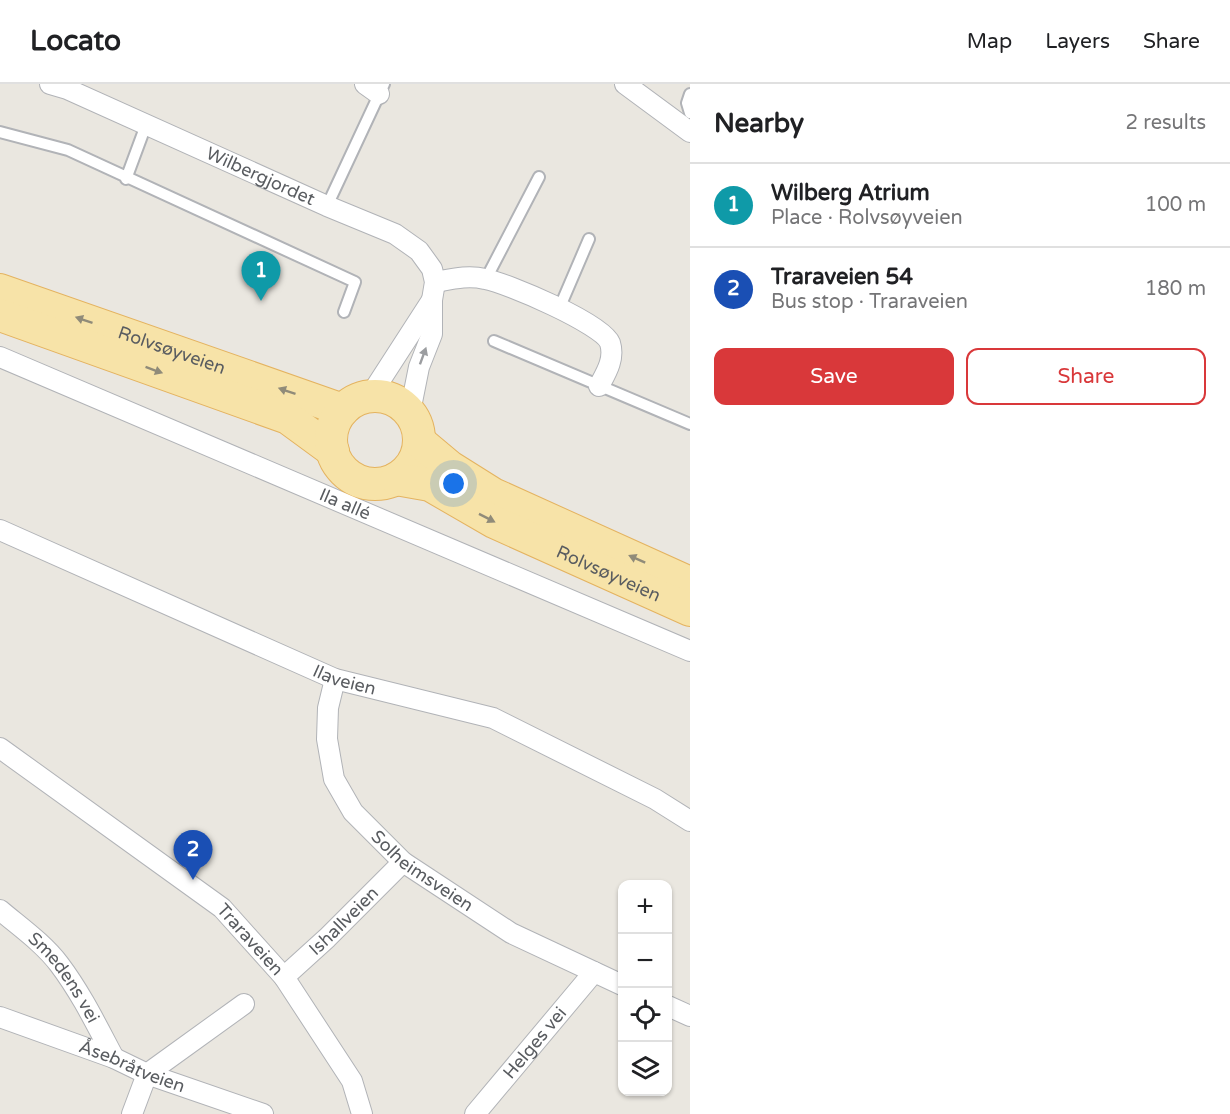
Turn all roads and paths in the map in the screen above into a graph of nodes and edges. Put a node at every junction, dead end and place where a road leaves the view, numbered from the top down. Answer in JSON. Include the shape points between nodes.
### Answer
{"nodes":[{"id":1,"x":625,"y":84,"type":"edge"},
{"id":2,"x":62,"y":86,"type":"edge"},
{"id":3,"x":376,"y":87,"type":"edge"},
{"id":4,"x":646,"y":93,"type":"edge"},
{"id":5,"x":690,"y":94,"type":"edge"},
{"id":6,"x":690,"y":113,"type":"edge"},
{"id":7,"x":146,"y":125,"type":"junction"},
{"id":8,"x":0,"y":132,"type":"edge"},
{"id":9,"x":690,"y":132,"type":"edge"},
{"id":10,"x":539,"y":177,"type":"dead end"},
{"id":11,"x":126,"y":179,"type":"junction"},
{"id":12,"x":327,"y":206,"type":"junction"},
{"id":13,"x":589,"y":239,"type":"dead end"},
{"id":14,"x":486,"y":279,"type":"junction"},
{"id":15,"x":0,"y":290,"type":"edge"},
{"id":16,"x":433,"y":291,"type":"junction"},
{"id":17,"x":559,"y":309,"type":"junction"},
{"id":18,"x":344,"y":312,"type":"dead end"},
{"id":19,"x":0,"y":315,"type":"edge"},
{"id":20,"x":494,"y":341,"type":"dead end"},
{"id":21,"x":0,"y":357,"type":"edge"},
{"id":22,"x":599,"y":386,"type":"junction"},
{"id":23,"x":370,"y":396,"type":"junction"},
{"id":24,"x":343,"y":410,"type":"junction"},
{"id":25,"x":410,"y":412,"type":"junction"},
{"id":26,"x":690,"y":424,"type":"edge"},
{"id":27,"x":419,"y":441,"type":"junction"},
{"id":28,"x":333,"y":451,"type":"junction"},
{"id":29,"x":396,"y":479,"type":"junction"},
{"id":30,"x":0,"y":530,"type":"edge"},
{"id":31,"x":690,"y":584,"type":"edge"},
{"id":32,"x":690,"y":610,"type":"edge"},
{"id":33,"x":690,"y":651,"type":"edge"},
{"id":34,"x":335,"y":679,"type":"junction"},
{"id":35,"x":0,"y":748,"type":"edge"},
{"id":36,"x":690,"y":821,"type":"edge"},
{"id":37,"x":403,"y":862,"type":"junction"},
{"id":38,"x":0,"y":910,"type":"edge"},
{"id":39,"x":594,"y":972,"type":"junction"},
{"id":40,"x":284,"y":977,"type":"junction"},
{"id":41,"x":618,"y":983,"type":"edge"},
{"id":42,"x":244,"y":1004,"type":"dead end"},
{"id":43,"x":672,"y":1008,"type":"edge"},
{"id":44,"x":690,"y":1016,"type":"edge"},
{"id":45,"x":0,"y":1017,"type":"edge"},
{"id":46,"x":114,"y":1058,"type":"junction"},
{"id":47,"x":147,"y":1074,"type":"junction"},
{"id":48,"x":132,"y":1114,"type":"edge"},
{"id":49,"x":263,"y":1114,"type":"edge"},
{"id":50,"x":362,"y":1114,"type":"edge"},
{"id":51,"x":475,"y":1114,"type":"edge"}],
"edges":[{"from":1,"to":4,"type":"street"},
{"from":2,"to":7,"type":"street","name":"Wilbergjordet"},
{"from":3,"to":12,"type":"lane"},
{"from":4,"to":9,"type":"street"},
{"from":5,"to":6,"type":"lane"},
{"from":7,"to":11,"type":"lane"},
{"from":7,"to":12,"type":"street","name":"Wilbergjordet"},
{"from":8,"to":11,"type":"lane","via":[[68,150]]},
{"from":10,"to":14,"type":"lane"},
{"from":11,"to":18,"type":"lane","via":[[356,282]]},
{"from":12,"to":16,"type":"street","name":"Wilbergjordet","via":[[410,243],[427,260]]},
{"from":13,"to":17,"type":"lane"},
{"from":14,"to":16,"type":"street","via":[[465,277]]},
{"from":14,"to":17,"type":"street"},
{"from":24,"to":15,"type":"main road","name":"Rolvsøyveien","one_way":true},
{"from":16,"to":23,"type":"street"},
{"from":25,"to":16,"type":"street","name":"Wilbergjordet","one_way":true,"via":[[419,367],[432,334]]},
{"from":17,"to":22,"type":"street","via":[[595,328],[609,342],[612,359]]},
{"from":19,"to":28,"type":"main road","name":"Rolvsøyveien","one_way":true,"via":[[288,418]]},
{"from":20,"to":22,"type":"lane"},
{"from":21,"to":33,"type":"street","name":"Ila allé"},
{"from":22,"to":26,"type":"lane"},
{"from":23,"to":24,"type":"main road","via":[[355,400]]},
{"from":23,"to":25,"type":"main road","via":[[392,399]]},
{"from":24,"to":28,"type":"main road","via":[[332,429]]},
{"from":25,"to":27,"type":"main road"},
{"from":27,"to":29,"type":"main road","via":[[413,463]]},
{"from":31,"to":27,"type":"main road","name":"Rolvsøyveien","one_way":true,"via":[[493,494]]},
{"from":28,"to":29,"type":"main road","via":[[339,466],[351,477],[381,484]]},
{"from":29,"to":32,"type":"main road","name":"Rolvsøyveien","one_way":true,"via":[[430,485],[494,522]]},
{"from":30,"to":34,"type":"street","name":"Ilaveien"},
{"from":34,"to":36,"type":"street","name":"Ilaveien","via":[[493,718],[655,799]]},
{"from":34,"to":37,"type":"street","name":"Solheimsveien","via":[[328,708],[327,739],[334,779],[352,812]]},
{"from":35,"to":40,"type":"street","name":"Traraveien","via":[[222,908]]},
{"from":37,"to":39,"type":"street","name":"Solheimsveien","via":[[511,933]]},
{"from":37,"to":40,"type":"street","name":"Ishallveien"},
{"from":38,"to":46,"type":"street","name":"Smedens vei","via":[[58,963]]},
{"from":39,"to":41,"type":"street","name":"Solheimsveien"},
{"from":39,"to":51,"type":"street","name":"Helges vei"},
{"from":40,"to":50,"type":"street","name":"Traraveien","via":[[352,1081]]},
{"from":42,"to":47,"type":"street"},
{"from":43,"to":44,"type":"street"},
{"from":45,"to":46,"type":"street","name":"Åsebråtveien"},
{"from":46,"to":47,"type":"street","name":"Åsebråtveien"},
{"from":47,"to":48,"type":"street"},
{"from":47,"to":49,"type":"street","name":"Åsebråtveien"}]}
